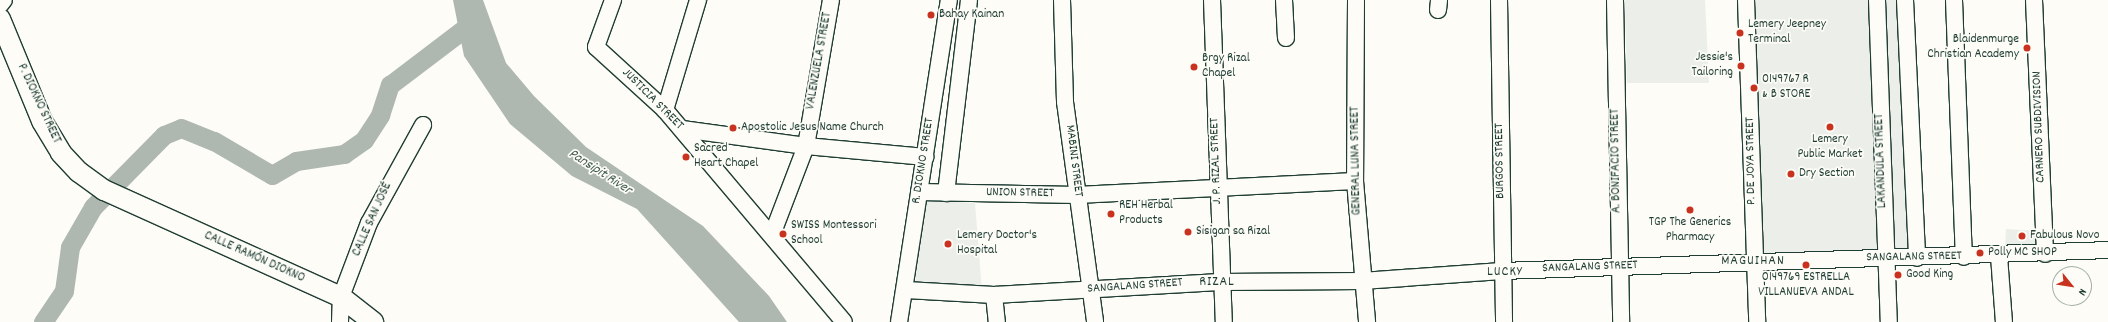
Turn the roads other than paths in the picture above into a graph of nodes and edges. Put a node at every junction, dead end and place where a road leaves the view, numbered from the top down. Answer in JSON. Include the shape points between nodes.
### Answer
{"nodes":[{"id":1,"x":4,"y":0,"type":"edge"},
{"id":2,"x":613,"y":0,"type":"edge"},
{"id":3,"x":698,"y":0,"type":"edge"},
{"id":4,"x":831,"y":0,"type":"edge"},
{"id":5,"x":949,"y":0,"type":"edge"},
{"id":6,"x":969,"y":0,"type":"edge"},
{"id":7,"x":1062,"y":0,"type":"edge"},
{"id":8,"x":1212,"y":0,"type":"edge"},
{"id":9,"x":1284,"y":0,"type":"edge"},
{"id":10,"x":1356,"y":0,"type":"edge"},
{"id":11,"x":1498,"y":0,"type":"edge"},
{"id":12,"x":1615,"y":0,"type":"edge"},
{"id":13,"x":1746,"y":0,"type":"edge"},
{"id":14,"x":1877,"y":0,"type":"edge"},
{"id":15,"x":1905,"y":0,"type":"edge"},
{"id":16,"x":1954,"y":0,"type":"edge"},
{"id":17,"x":2034,"y":0,"type":"edge"},
{"id":18,"x":0,"y":5,"type":"edge"},
{"id":19,"x":0,"y":20,"type":"edge"},
{"id":20,"x":1286,"y":38,"type":"dead end"},
{"id":21,"x":940,"y":53,"type":"junction"},
{"id":22,"x":962,"y":55,"type":"junction"},
{"id":23,"x":665,"y":110,"type":"junction"},
{"id":24,"x":423,"y":125,"type":"dead end"},
{"id":25,"x":682,"y":129,"type":"junction"},
{"id":26,"x":806,"y":146,"type":"junction"},
{"id":27,"x":925,"y":157,"type":"junction"},
{"id":28,"x":1355,"y":181,"type":"junction"},
{"id":29,"x":1217,"y":188,"type":"junction"},
{"id":30,"x":919,"y":192,"type":"junction"},
{"id":31,"x":946,"y":192,"type":"junction"},
{"id":32,"x":1077,"y":195,"type":"junction"},
{"id":33,"x":131,"y":202,"type":"joint"},
{"id":34,"x":772,"y":235,"type":"junction"},
{"id":35,"x":2108,"y":250,"type":"edge"},
{"id":36,"x":2045,"y":254,"type":"junction"},
{"id":37,"x":1998,"y":256,"type":"junction"},
{"id":38,"x":1964,"y":257,"type":"junction"},
{"id":39,"x":1917,"y":258,"type":"junction"},
{"id":40,"x":1886,"y":259,"type":"junction"},
{"id":41,"x":1753,"y":262,"type":"junction"},
{"id":42,"x":1618,"y":267,"type":"junction"},
{"id":43,"x":1502,"y":271,"type":"junction"},
{"id":44,"x":1362,"y":281,"type":"junction"},
{"id":45,"x":1220,"y":282,"type":"junction"},
{"id":46,"x":906,"y":290,"type":"junction"},
{"id":47,"x":1091,"y":290,"type":"junction"},
{"id":48,"x":994,"y":295,"type":"junction"},
{"id":49,"x":341,"y":297,"type":"junction"},
{"id":50,"x":340,"y":322,"type":"edge"},
{"id":51,"x":373,"y":322,"type":"edge"},
{"id":52,"x":844,"y":322,"type":"edge"},
{"id":53,"x":899,"y":322,"type":"edge"},
{"id":54,"x":997,"y":322,"type":"edge"},
{"id":55,"x":1095,"y":322,"type":"edge"},
{"id":56,"x":1224,"y":322,"type":"edge"},
{"id":57,"x":1367,"y":322,"type":"edge"},
{"id":58,"x":1504,"y":322,"type":"edge"},
{"id":59,"x":1621,"y":322,"type":"edge"},
{"id":60,"x":1756,"y":322,"type":"edge"},
{"id":61,"x":1889,"y":322,"type":"edge"},
{"id":62,"x":2004,"y":322,"type":"edge"}],
"edges":[{"from":1,"to":18,"type":"street"},
{"from":2,"to":23,"type":"street","name":"JUSTICIA STREET","via":[[596,47]]},
{"from":3,"to":23,"type":"street"},
{"from":4,"to":26,"type":"street","name":"VALENZUELA STREET"},
{"from":5,"to":21,"type":"street","name":"R. DIOKNO STREET"},
{"from":6,"to":22,"type":"street"},
{"from":7,"to":32,"type":"street","name":"MABINI STREET","via":[[1065,102]]},
{"from":8,"to":29,"type":"street","name":"J. P. RIZAL STREET"},
{"from":9,"to":20,"type":"street"},
{"from":10,"to":28,"type":"street","name":"GENERAL LUNA STREET"},
{"from":11,"to":43,"type":"street","name":"BURGOS STREET"},
{"from":12,"to":42,"type":"street","name":"A. BONIFACIO STREET"},
{"from":13,"to":41,"type":"street","name":"P. DE JOYA STREET"},
{"from":14,"to":40,"type":"street","name":"LAKANDULA STREET"},
{"from":15,"to":39,"type":"street"},
{"from":16,"to":38,"type":"street"},
{"from":17,"to":36,"type":"street","name":"CARNERO SUBDIVISION"},
{"from":19,"to":33,"type":"main road","name":"P. DIOKNO STREET","via":[[58,148],[79,172],[104,190]]},
{"from":21,"to":22,"type":"street"},
{"from":21,"to":27,"type":"street","name":"R. DIOKNO STREET"},
{"from":22,"to":31,"type":"street"},
{"from":23,"to":25,"type":"street","name":"JUSTICIA STREET"},
{"from":24,"to":49,"type":"street","name":"CALLE SAN JOSÉ","via":[[369,223]]},
{"from":25,"to":26,"type":"street"},
{"from":25,"to":34,"type":"street","name":"JUSTICIA STREET"},
{"from":26,"to":27,"type":"street"},
{"from":26,"to":34,"type":"street","name":"VALENZUELA STREET"},
{"from":27,"to":30,"type":"street","name":"R. DIOKNO STREET"},
{"from":28,"to":29,"type":"street","name":"UNION STREET"},
{"from":28,"to":44,"type":"street","name":"GENERAL LUNA STREET"},
{"from":29,"to":32,"type":"street","name":"UNION STREET"},
{"from":29,"to":45,"type":"street","name":"J. P. RIZAL STREET"},
{"from":30,"to":31,"type":"street","name":"UNION STREET"},
{"from":30,"to":46,"type":"street","name":"R. DIOKNO STREET"},
{"from":31,"to":32,"type":"street","name":"UNION STREET"},
{"from":32,"to":47,"type":"street","name":"MABINI STREET"},
{"from":33,"to":49,"type":"main road","name":"CALLE RAMÓN DIOKNO"},
{"from":34,"to":52,"type":"street","name":"JUSTICIA STREET"},
{"from":35,"to":36,"type":"street","name":"SANGALANG STREET"},
{"from":36,"to":37,"type":"street","name":"SANGALANG STREET"},
{"from":37,"to":38,"type":"street","name":"SANGALANG STREET"},
{"from":37,"to":62,"type":"street"},
{"from":38,"to":39,"type":"street","name":"SANGALANG STREET"},
{"from":39,"to":40,"type":"street","name":"SANGALANG STREET"},
{"from":40,"to":41,"type":"street","name":"SANGALANG STREET"},
{"from":40,"to":61,"type":"street","name":"LAKANDULA STREET"},
{"from":41,"to":42,"type":"street","name":"SANGALANG STREET"},
{"from":41,"to":60,"type":"street","name":"P. DE JOYA STREET"},
{"from":42,"to":43,"type":"street","name":"SANGALANG STREET"},
{"from":42,"to":59,"type":"street","name":"A. BONIFACIO STREET"},
{"from":43,"to":44,"type":"street","name":"SANGALANG STREET"},
{"from":43,"to":58,"type":"street","name":"BURGOS STREET"},
{"from":44,"to":45,"type":"street","name":"SANGALANG STREET"},
{"from":44,"to":57,"type":"street","name":"GENERAL LUNA STREET"},
{"from":45,"to":47,"type":"street","name":"SANGALANG STREET"},
{"from":45,"to":56,"type":"street","name":"J. P. RIZAL STREET"},
{"from":46,"to":48,"type":"street","name":"SANGALANG STREET"},
{"from":46,"to":53,"type":"street","name":"R. DIOKNO STREET"},
{"from":47,"to":48,"type":"street","name":"SANGALANG STREET"},
{"from":47,"to":55,"type":"street","name":"MABINI STREET"},
{"from":48,"to":54,"type":"street"},
{"from":49,"to":50,"type":"street","name":"CALLE SAN JOSÉ"},
{"from":49,"to":51,"type":"main road","name":"CALLE RAMÓN DIOKNO"}]}
